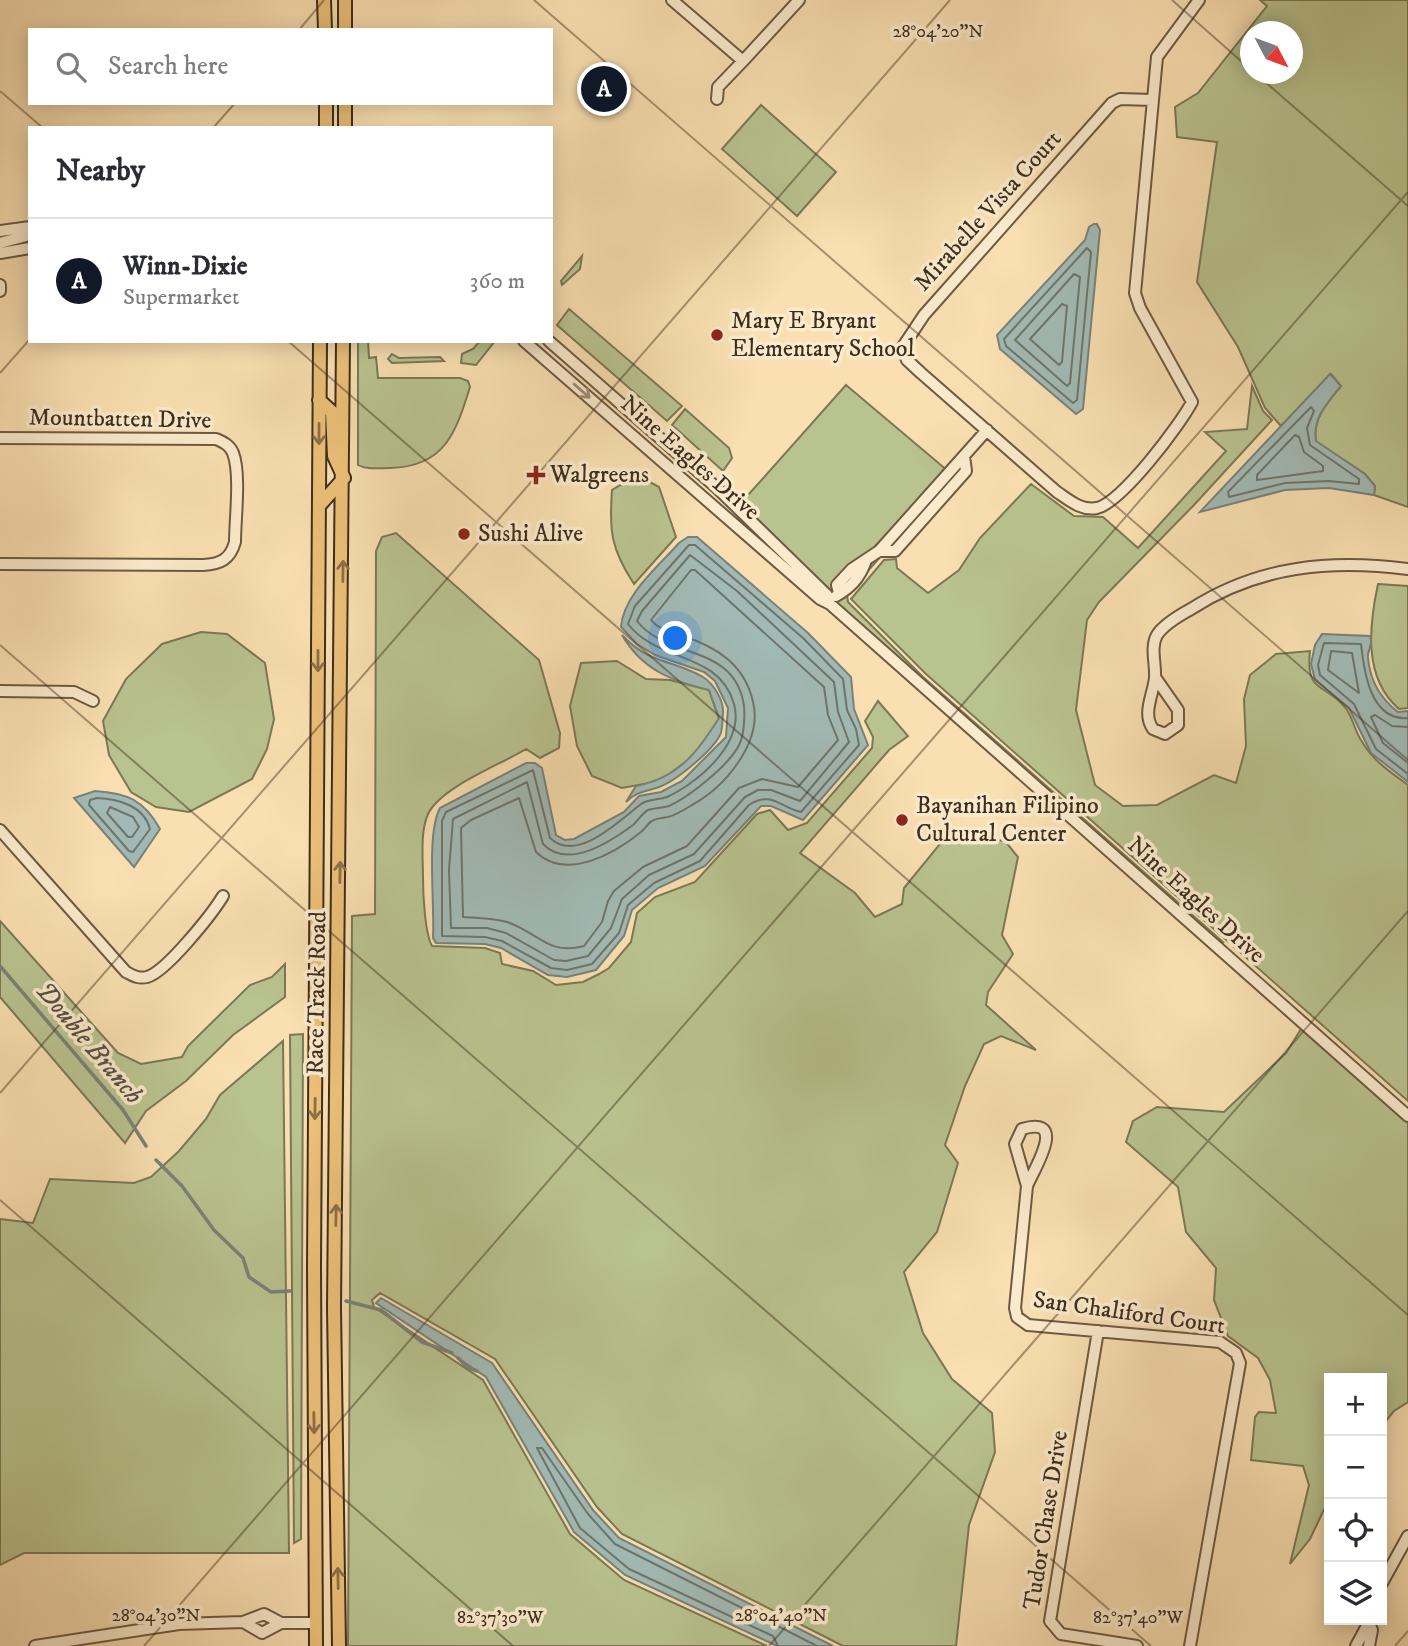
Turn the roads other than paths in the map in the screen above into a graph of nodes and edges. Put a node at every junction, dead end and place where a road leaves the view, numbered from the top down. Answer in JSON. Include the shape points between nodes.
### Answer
{"nodes":[{"id":1,"x":324,"y":0,"type":"edge"},
{"id":2,"x":345,"y":0,"type":"edge"},
{"id":3,"x":672,"y":0,"type":"edge"},
{"id":4,"x":781,"y":0,"type":"edge"},
{"id":5,"x":1199,"y":0,"type":"edge"},
{"id":6,"x":795,"y":4,"type":"edge"},
{"id":7,"x":325,"y":28,"type":"edge"},
{"id":8,"x":345,"y":28,"type":"edge"},
{"id":9,"x":743,"y":61,"type":"junction"},
{"id":10,"x":718,"y":93,"type":"dead end"},
{"id":11,"x":1153,"y":100,"type":"junction"},
{"id":12,"x":326,"y":105,"type":"edge"},
{"id":13,"x":345,"y":105,"type":"edge"},
{"id":14,"x":326,"y":126,"type":"edge"},
{"id":15,"x":345,"y":126,"type":"edge"},
{"id":16,"x":28,"y":227,"type":"edge"},
{"id":17,"x":0,"y":231,"type":"edge"},
{"id":18,"x":28,"y":236,"type":"edge"},
{"id":19,"x":0,"y":243,"type":"edge"},
{"id":20,"x":28,"y":248,"type":"edge"},
{"id":21,"x":0,"y":253,"type":"edge"},
{"id":22,"x":320,"y":343,"type":"edge"},
{"id":23,"x":343,"y":343,"type":"edge"},
{"id":24,"x":526,"y":343,"type":"edge"},
{"id":25,"x":552,"y":343,"type":"edge"},
{"id":26,"x":319,"y":400,"type":"junction"},
{"id":27,"x":987,"y":430,"type":"junction"},
{"id":28,"x":0,"y":438,"type":"edge"},
{"id":29,"x":344,"y":478,"type":"junction"},
{"id":30,"x":717,"y":488,"type":"junction"},
{"id":31,"x":707,"y":499,"type":"junction"},
{"id":32,"x":319,"y":506,"type":"junction"},
{"id":33,"x":0,"y":564,"type":"edge"},
{"id":34,"x":1408,"y":569,"type":"edge"},
{"id":35,"x":830,"y":604,"type":"junction"},
{"id":36,"x":1155,"y":677,"type":"junction"},
{"id":37,"x":0,"y":691,"type":"edge"},
{"id":38,"x":93,"y":701,"type":"dead end"},
{"id":39,"x":0,"y":830,"type":"edge"},
{"id":40,"x":223,"y":896,"type":"dead end"},
{"id":41,"x":338,"y":1014,"type":"junction"},
{"id":42,"x":316,"y":1016,"type":"junction"},
{"id":43,"x":1408,"y":1116,"type":"edge"},
{"id":44,"x":1027,"y":1186,"type":"junction"},
{"id":45,"x":1098,"y":1331,"type":"junction"},
{"id":46,"x":314,"y":1388,"type":"junction"},
{"id":47,"x":335,"y":1388,"type":"junction"},
{"id":48,"x":1408,"y":1536,"type":"edge"},
{"id":49,"x":1387,"y":1574,"type":"edge"},
{"id":50,"x":243,"y":1622,"type":"junction"},
{"id":51,"x":281,"y":1623,"type":"junction"},
{"id":52,"x":316,"y":1623,"type":"junction"},
{"id":53,"x":1368,"y":1625,"type":"edge"},
{"id":54,"x":1371,"y":1625,"type":"edge"},
{"id":55,"x":35,"y":1646,"type":"edge"},
{"id":56,"x":316,"y":1646,"type":"edge"},
{"id":57,"x":339,"y":1646,"type":"edge"},
{"id":58,"x":1137,"y":1646,"type":"edge"},
{"id":59,"x":1190,"y":1646,"type":"edge"},
{"id":60,"x":1356,"y":1646,"type":"edge"},
{"id":61,"x":1369,"y":1646,"type":"edge"}],
"edges":[{"from":1,"to":7,"type":"main road"},
{"from":2,"to":8,"type":"main road"},
{"from":3,"to":9,"type":"street"},
{"from":4,"to":6,"type":"street"},
{"from":5,"to":11,"type":"street","name":"Mirabelle Vista Court","via":[[1157,57]]},
{"from":6,"to":9,"type":"street"},
{"from":9,"to":10,"type":"street"},
{"from":11,"to":27,"type":"street","name":"Mirabelle Vista Court","via":[[1112,103],[909,332],[902,348],[907,360]]},
{"from":11,"to":27,"type":"street","name":"Mirabelle Vista Court","via":[[1135,293],[1192,402],[1181,423],[1113,498],[1096,508],[1081,507],[1065,498]]},
{"from":12,"to":14,"type":"main road"},
{"from":13,"to":15,"type":"main road"},
{"from":16,"to":17,"type":"street"},
{"from":18,"to":19,"type":"street"},
{"from":20,"to":21,"type":"street"},
{"from":22,"to":26,"type":"main road","name":"Race Track Road"},
{"from":23,"to":29,"type":"main road","name":"Race Track Road"},
{"from":24,"to":31,"type":"street","name":"Nine Eagles Drive","one_way":true},
{"from":25,"to":30,"type":"street","name":"Nine Eagles Drive"},
{"from":26,"to":29,"type":"main road","via":[[332,412],[334,456]]},
{"from":26,"to":32,"type":"main road","name":"Race Track Road","one_way":true},
{"from":27,"to":35,"type":"street","via":[[964,456],[966,471],[895,551],[879,551],[852,569],[837,585],[839,593]]},
{"from":28,"to":33,"type":"street","name":"Mountbatten Drive","via":[[216,439],[233,453],[236,475],[235,542],[224,561],[202,565]]},
{"from":29,"to":32,"type":"main road"},
{"from":41,"to":29,"type":"main road","name":"Race Track Road","one_way":true},
{"from":30,"to":31,"type":"street"},
{"from":30,"to":35,"type":"street","name":"Nine Eagles Drive","via":[[827,595]]},
{"from":31,"to":35,"type":"street","name":"Nine Eagles Drive"},
{"from":32,"to":42,"type":"main road","name":"Race Track Road","one_way":true},
{"from":34,"to":36,"type":"street","via":[[1361,564],[1286,568],[1230,586],[1180,615],[1156,637]]},
{"from":35,"to":43,"type":"street","name":"Nine Eagles Drive"},
{"from":36,"to":36,"type":"street","via":[[1178,710],[1178,725],[1165,734],[1153,729],[1147,717]]},
{"from":37,"to":38,"type":"street","via":[[74,692]]},
{"from":39,"to":40,"type":"street","via":[[126,972],[136,977],[150,976],[176,953]]},
{"from":41,"to":42,"type":"main road"},
{"from":47,"to":41,"type":"main road","name":"Race Track Road","one_way":true},
{"from":42,"to":46,"type":"main road","name":"Race Track Road","one_way":true},
{"from":44,"to":44,"type":"street","name":"San Chaliford Court","via":[[1047,1145],[1042,1128],[1033,1126],[1023,1129],[1015,1144]]},
{"from":44,"to":45,"type":"street","name":"San Chaliford Court","via":[[1014,1308],[1017,1317],[1028,1325]]},
{"from":45,"to":58,"type":"street","name":"Tudor Chase Drive","via":[[1050,1621],[1061,1634]]},
{"from":45,"to":59,"type":"street","name":"San Chaliford Court","via":[[1220,1342],[1236,1353],[1240,1363]]},
{"from":46,"to":47,"type":"main road"},
{"from":46,"to":52,"type":"main road","name":"Race Track Road","one_way":true},
{"from":57,"to":47,"type":"main road","name":"Race Track Road","one_way":true},
{"from":48,"to":49,"type":"street"},
{"from":50,"to":51,"type":"street","via":[[264,1614]]},
{"from":50,"to":51,"type":"street","via":[[262,1633]]},
{"from":50,"to":55,"type":"street","via":[[179,1624]]},
{"from":51,"to":52,"type":"street"},
{"from":52,"to":56,"type":"main road","name":"Race Track Road"},
{"from":53,"to":60,"type":"street"},
{"from":54,"to":61,"type":"street"}]}
